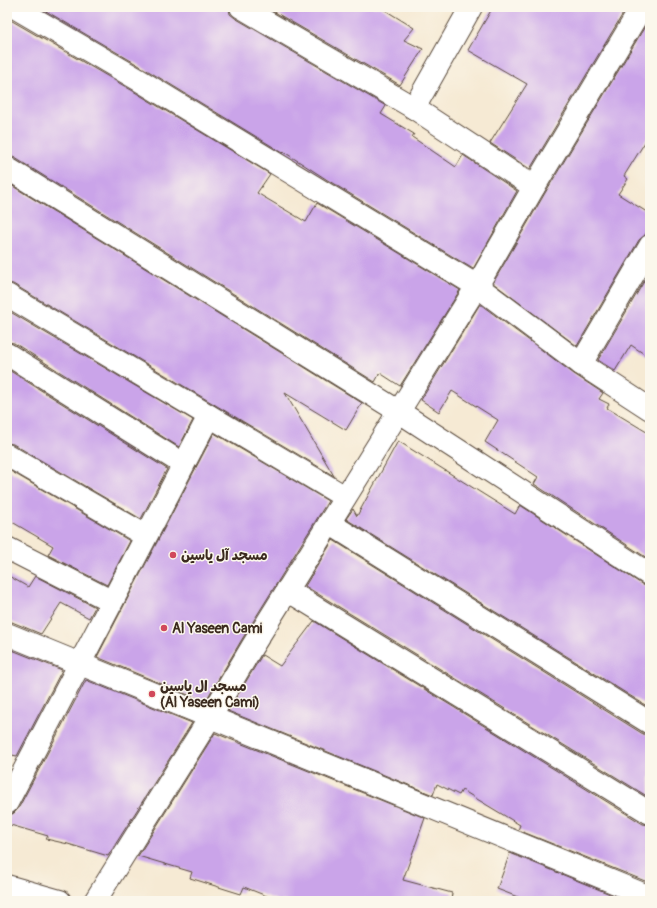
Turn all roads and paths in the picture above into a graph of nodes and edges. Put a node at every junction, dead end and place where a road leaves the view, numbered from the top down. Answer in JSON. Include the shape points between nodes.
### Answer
{"nodes":[{"id":1,"x":14,"y":7,"type":"edge"},
{"id":2,"x":241,"y":7,"type":"edge"},
{"id":3,"x":471,"y":7,"type":"edge"},
{"id":4,"x":642,"y":7,"type":"edge"},
{"id":5,"x":414,"y":108,"type":"junction"},
{"id":6,"x":7,"y":168,"type":"edge"},
{"id":7,"x":534,"y":187,"type":"junction"},
{"id":8,"x":650,"y":246,"type":"edge"},
{"id":9,"x":477,"y":286,"type":"junction"},
{"id":10,"x":7,"y":295,"type":"edge"},
{"id":11,"x":7,"y":354,"type":"edge"},
{"id":12,"x":581,"y":364,"type":"junction"},
{"id":13,"x":650,"y":409,"type":"edge"},
{"id":14,"x":398,"y":411,"type":"junction"},
{"id":15,"x":208,"y":416,"type":"junction"},
{"id":16,"x":7,"y":455,"type":"edge"},
{"id":17,"x":184,"y":464,"type":"junction"},
{"id":18,"x":345,"y":497,"type":"junction"},
{"id":19,"x":329,"y":524,"type":"junction"},
{"id":20,"x":146,"y":536,"type":"junction"},
{"id":21,"x":7,"y":548,"type":"edge"},
{"id":22,"x":650,"y":576,"type":"edge"},
{"id":23,"x":287,"y":590,"type":"junction"},
{"id":24,"x":111,"y":601,"type":"junction"},
{"id":25,"x":7,"y":634,"type":"edge"},
{"id":26,"x":79,"y":663,"type":"junction"},
{"id":27,"x":211,"y":716,"type":"junction"},
{"id":28,"x":650,"y":723,"type":"edge"},
{"id":29,"x":7,"y":803,"type":"edge"},
{"id":30,"x":650,"y":814,"type":"edge"},
{"id":31,"x":7,"y":886,"type":"edge"},
{"id":32,"x":650,"y":897,"type":"edge"},
{"id":33,"x":60,"y":901,"type":"edge"},
{"id":34,"x":95,"y":901,"type":"edge"}],
"edges":[{"from":1,"to":9,"type":"street"},
{"from":2,"to":5,"type":"street"},
{"from":3,"to":5,"type":"street"},
{"from":4,"to":7,"type":"street"},
{"from":5,"to":7,"type":"street"},
{"from":6,"to":14,"type":"street"},
{"from":7,"to":9,"type":"street"},
{"from":8,"to":12,"type":"street"},
{"from":9,"to":12,"type":"street"},
{"from":9,"to":14,"type":"street"},
{"from":10,"to":15,"type":"street"},
{"from":11,"to":17,"type":"street"},
{"from":12,"to":13,"type":"street"},
{"from":14,"to":18,"type":"street"},
{"from":14,"to":22,"type":"street"},
{"from":15,"to":17,"type":"street"},
{"from":15,"to":18,"type":"street"},
{"from":16,"to":20,"type":"street"},
{"from":17,"to":20,"type":"street"},
{"from":18,"to":19,"type":"street"},
{"from":19,"to":23,"type":"street"},
{"from":19,"to":28,"type":"street"},
{"from":20,"to":24,"type":"street"},
{"from":21,"to":24,"type":"street"},
{"from":23,"to":27,"type":"street"},
{"from":23,"to":30,"type":"street"},
{"from":24,"to":26,"type":"street"},
{"from":25,"to":26,"type":"street"},
{"from":26,"to":27,"type":"street"},
{"from":26,"to":29,"type":"street"},
{"from":27,"to":32,"type":"street"},
{"from":27,"to":34,"type":"street"},
{"from":31,"to":33,"type":"street"}]}
